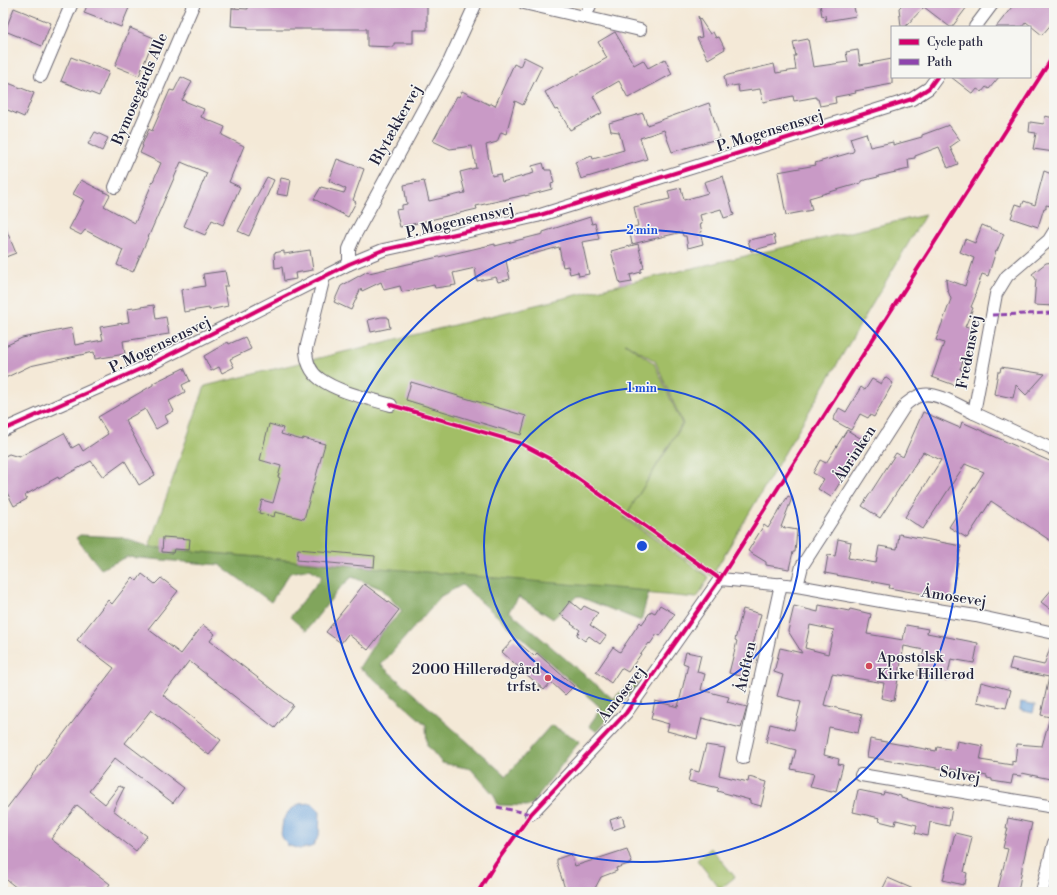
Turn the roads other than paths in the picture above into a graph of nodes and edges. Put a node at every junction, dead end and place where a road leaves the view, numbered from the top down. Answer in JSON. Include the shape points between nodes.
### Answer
{"nodes":[{"id":1,"x":72,"y":3,"type":"edge"},
{"id":2,"x":194,"y":3,"type":"edge"},
{"id":3,"x":476,"y":3,"type":"edge"},
{"id":4,"x":524,"y":3,"type":"edge"},
{"id":5,"x":591,"y":3,"type":"edge"},
{"id":6,"x":993,"y":3,"type":"edge"},
{"id":7,"x":585,"y":17,"type":"junction"},
{"id":8,"x":976,"y":26,"type":"edge"},
{"id":9,"x":640,"y":30,"type":"dead end"},
{"id":10,"x":41,"y":76,"type":"dead end"},
{"id":11,"x":936,"y":78,"type":"edge"},
{"id":12,"x":115,"y":187,"type":"dead end"},
{"id":13,"x":1054,"y":232,"type":"edge"},
{"id":14,"x":349,"y":264,"type":"junction"},
{"id":15,"x":324,"y":276,"type":"junction"},
{"id":16,"x":391,"y":405,"type":"dead end"},
{"id":17,"x":974,"y":413,"type":"junction"},
{"id":18,"x":3,"y":430,"type":"edge"},
{"id":19,"x":1054,"y":450,"type":"edge"},
{"id":20,"x":781,"y":584,"type":"junction"},
{"id":21,"x":797,"y":586,"type":"junction"},
{"id":22,"x":1054,"y":633,"type":"edge"},
{"id":23,"x":743,"y":758,"type":"dead end"},
{"id":24,"x":860,"y":775,"type":"dead end"},
{"id":25,"x":1054,"y":807,"type":"edge"},
{"id":26,"x":531,"y":814,"type":"dead end"},
{"id":27,"x":1054,"y":843,"type":"edge"},
{"id":28,"x":1042,"y":892,"type":"edge"}],
"edges":[{"from":1,"to":10,"type":"street"},
{"from":2,"to":12,"type":"street","name":"Bymosegårds Alle"},
{"from":3,"to":14,"type":"street","name":"Blytækkervej","via":[[450,60],[355,235],[349,249]]},
{"from":4,"to":7,"type":"street"},
{"from":5,"to":7,"type":"street"},
{"from":6,"to":8,"type":"street"},
{"from":7,"to":9,"type":"street"},
{"from":11,"to":14,"type":"street","name":"P. Mogensensvej","via":[[929,88],[912,99],[537,216],[383,250]]},
{"from":13,"to":17,"type":"street","name":"Fredensvej","via":[[1049,240],[1007,276],[996,294]]},
{"from":14,"to":15,"type":"street","name":"P. Mogensensvej"},
{"from":15,"to":16,"type":"street","via":[[306,349],[306,360],[319,379],[340,390]]},
{"from":15,"to":18,"type":"street","name":"P. Mogensensvej","via":[[147,366]]},
{"from":17,"to":19,"type":"street"},
{"from":17,"to":21,"type":"street","name":"Åbrinken","via":[[937,396],[924,394],[906,404],[802,566]]},
{"from":20,"to":21,"type":"street","name":"Åmosevej"},
{"from":20,"to":23,"type":"street","name":"Åtoften"},
{"from":20,"to":26,"type":"street","name":"Åmosevej","via":[[720,579],[626,713]]},
{"from":21,"to":22,"type":"street","name":"Åmosevej","via":[[976,616]]},
{"from":24,"to":25,"type":"street","name":"Solvej"},
{"from":27,"to":28,"type":"street"}]}
